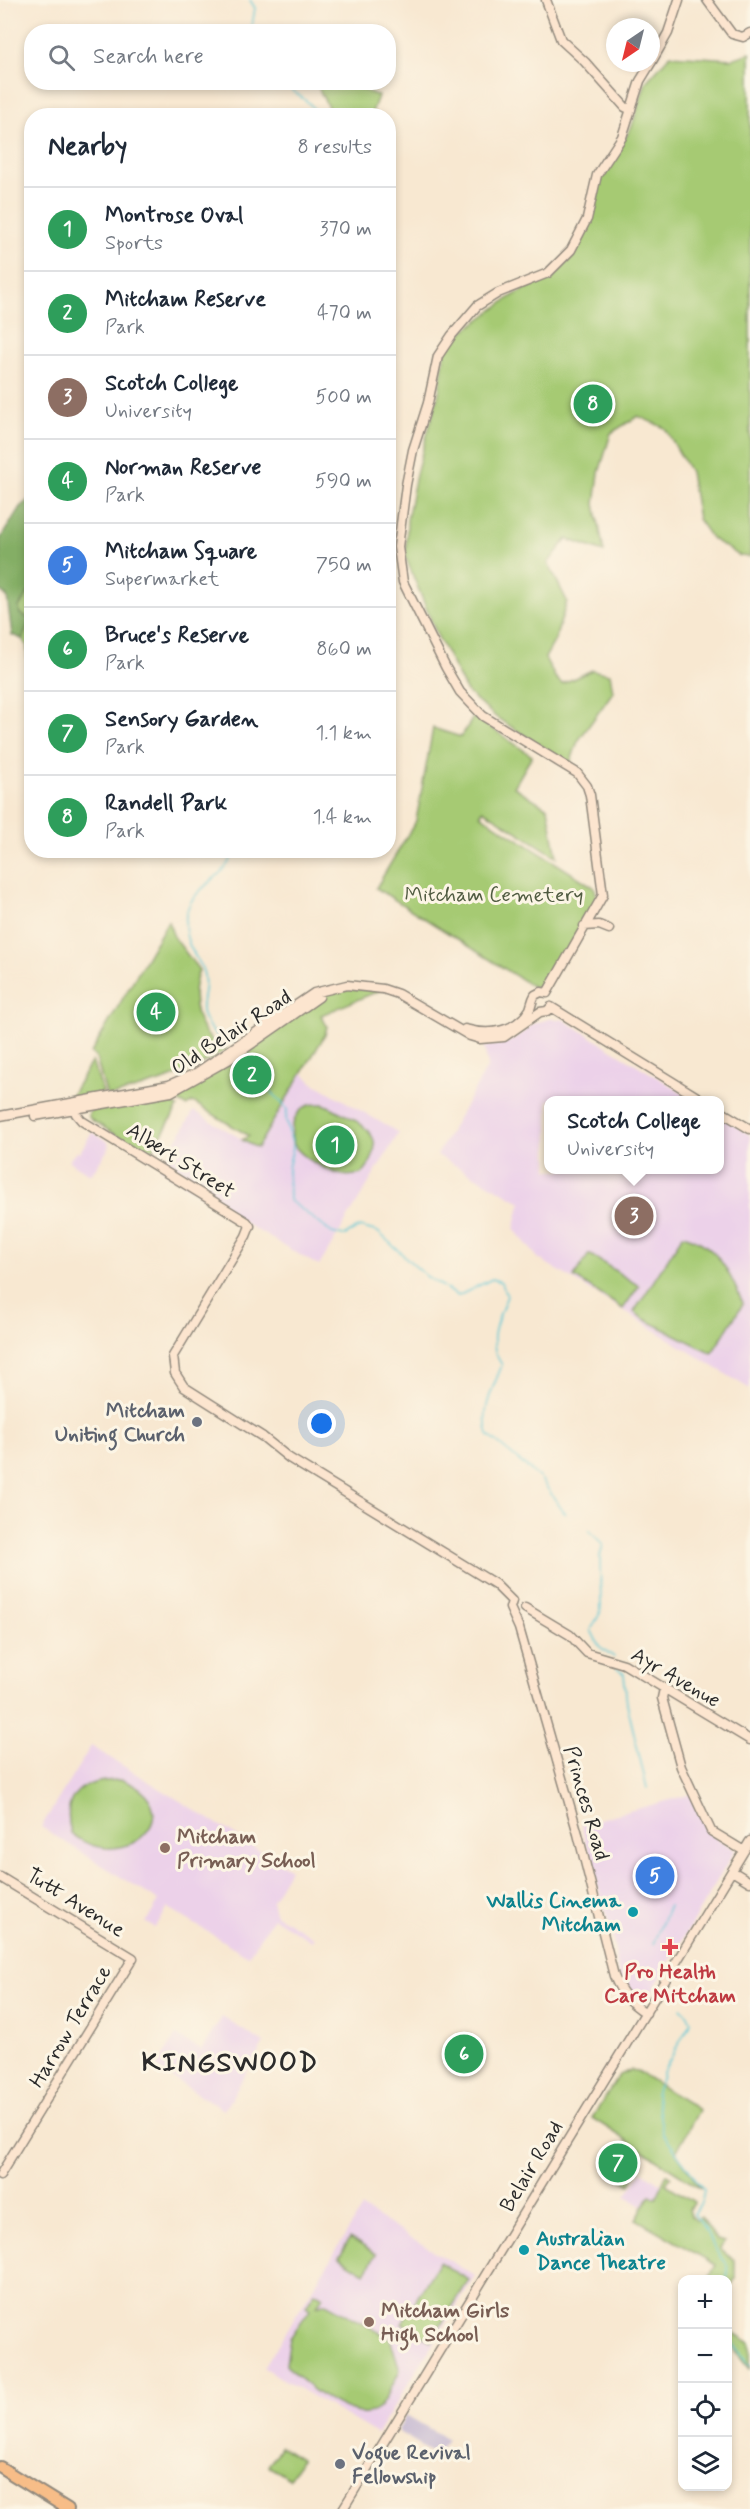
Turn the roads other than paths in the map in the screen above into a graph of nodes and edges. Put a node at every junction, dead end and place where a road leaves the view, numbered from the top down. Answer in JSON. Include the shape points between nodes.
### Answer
{"nodes":[{"id":1,"x":546,"y":0,"type":"edge"},
{"id":2,"x":679,"y":0,"type":"edge"},
{"id":3,"x":707,"y":0,"type":"edge"},
{"id":4,"x":750,"y":33,"type":"edge"},
{"id":5,"x":660,"y":47,"type":"edge"},
{"id":6,"x":646,"y":72,"type":"edge"},
{"id":7,"x":631,"y":110,"type":"junction"},
{"id":8,"x":584,"y":926,"type":"junction"},
{"id":9,"x":609,"y":929,"type":"dead end"},
{"id":10,"x":547,"y":993,"type":"junction"},
{"id":11,"x":532,"y":1004,"type":"junction"},
{"id":12,"x":551,"y":1007,"type":"junction"},
{"id":13,"x":540,"y":1012,"type":"junction"},
{"id":14,"x":453,"y":1026,"type":"junction"},
{"id":15,"x":694,"y":1096,"type":"edge"},
{"id":16,"x":78,"y":1105,"type":"junction"},
{"id":17,"x":724,"y":1113,"type":"edge"},
{"id":18,"x":0,"y":1116,"type":"edge"},
{"id":19,"x":0,"y":1121,"type":"edge"},
{"id":20,"x":750,"y":1129,"type":"edge"},
{"id":21,"x":512,"y":1601,"type":"joint"},
{"id":22,"x":519,"y":1611,"type":"junction"},
{"id":23,"x":664,"y":1689,"type":"junction"},
{"id":24,"x":750,"y":1740,"type":"edge"},
{"id":25,"x":750,"y":1841,"type":"edge"},
{"id":26,"x":744,"y":1851,"type":"junction"},
{"id":27,"x":732,"y":1871,"type":"junction"},
{"id":28,"x":0,"y":1877,"type":"edge"},
{"id":29,"x":750,"y":1882,"type":"edge"},
{"id":30,"x":133,"y":1958,"type":"joint"},
{"id":31,"x":646,"y":2013,"type":"junction"},
{"id":32,"x":0,"y":2175,"type":"edge"},
{"id":33,"x":5,"y":2474,"type":"edge"},
{"id":34,"x":54,"y":2509,"type":"edge"},
{"id":35,"x":68,"y":2509,"type":"edge"},
{"id":36,"x":343,"y":2509,"type":"edge"}],
"edges":[{"from":1,"to":7,"type":"main road","via":[[561,40]]},
{"from":2,"to":5,"type":"main road"},
{"from":3,"to":4,"type":"main road","via":[[732,34],[742,37]]},
{"from":6,"to":7,"type":"main road"},
{"from":7,"to":8,"type":"main road","via":[[622,137],[597,175],[587,219],[571,250],[548,273],[477,306],[438,356],[408,474],[398,547],[403,582],[460,692],[483,716],[577,773],[586,786],[603,892]]},
{"from":8,"to":9,"type":"main road"},
{"from":8,"to":10,"type":"main road"},
{"from":10,"to":11,"type":"main road","via":[[534,995]]},
{"from":10,"to":12,"type":"main road"},
{"from":11,"to":13,"type":"main road"},
{"from":11,"to":14,"type":"main road","name":"Old Belair Road","via":[[523,1018],[498,1032],[487,1034]]},
{"from":12,"to":13,"type":"main road"},
{"from":12,"to":15,"type":"main road"},
{"from":13,"to":14,"type":"main road","name":"Old Belair Road","via":[[504,1037],[480,1039]]},
{"from":14,"to":16,"type":"main road","name":"Old Belair Road","via":[[398,994],[360,986],[311,998],[171,1092]]},
{"from":16,"to":18,"type":"main road"},
{"from":16,"to":19,"type":"main road"},
{"from":16,"to":21,"type":"main road","name":"Albert Street","via":[[88,1125],[247,1222],[249,1230],[173,1356],[175,1373],[184,1387],[289,1458],[495,1584]]},
{"from":17,"to":20,"type":"main road"},
{"from":21,"to":22,"type":"main road","name":"Ayr Avenue","via":[[522,1601]]},
{"from":22,"to":23,"type":"main road","name":"Ayr Avenue","via":[[570,1635],[587,1653],[615,1662]]},
{"from":22,"to":31,"type":"main road","name":"Princes Road","via":[[519,1628],[614,1976],[630,2002]]},
{"from":23,"to":24,"type":"main road","name":"Ayr Avenue"},
{"from":23,"to":26,"type":"main road","via":[[662,1698],[676,1754],[711,1831]]},
{"from":25,"to":26,"type":"main road","name":"Belair Road"},
{"from":26,"to":27,"type":"main road","name":"Belair Road"},
{"from":27,"to":29,"type":"main road"},
{"from":27,"to":31,"type":"main road","name":"Belair Road"},
{"from":28,"to":30,"type":"main road","name":"Tutt Avenue"},
{"from":30,"to":32,"type":"main road","name":"Harrow Terrace"},
{"from":31,"to":36,"type":"main road","name":"Belair Road"},
{"from":33,"to":34,"type":"highway"},
{"from":33,"to":35,"type":"highway"}]}
